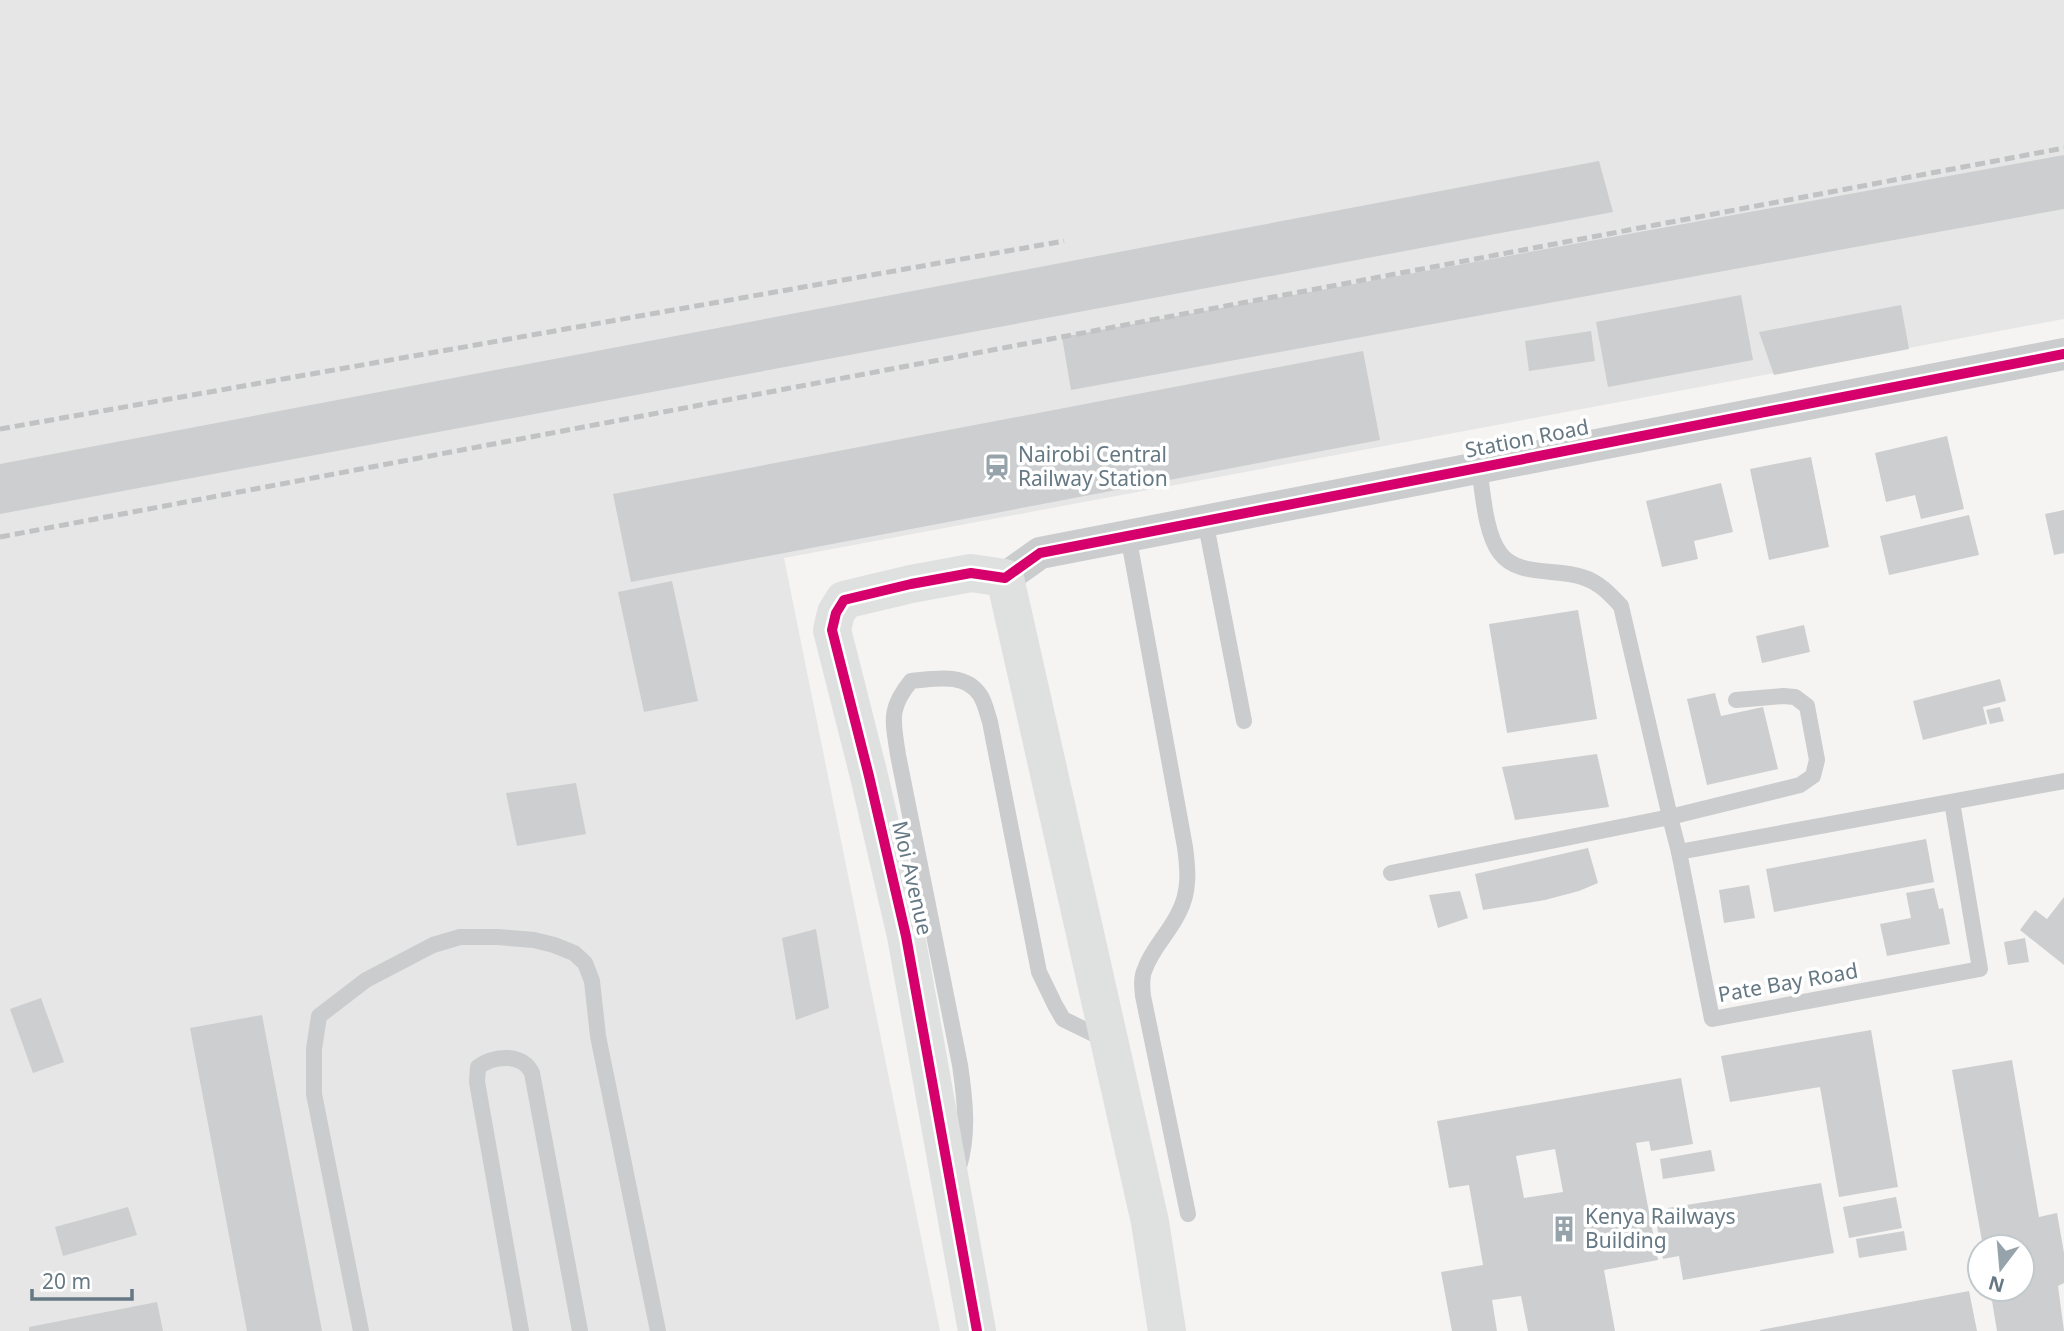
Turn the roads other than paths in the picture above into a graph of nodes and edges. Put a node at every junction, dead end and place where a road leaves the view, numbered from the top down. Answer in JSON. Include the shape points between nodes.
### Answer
{"nodes":[{"id":1,"x":2064,"y":354,"type":"edge"},
{"id":2,"x":1479,"y":468,"type":"junction"},
{"id":3,"x":1205,"y":520,"type":"junction"},
{"id":4,"x":1128,"y":535,"type":"junction"},
{"id":5,"x":1005,"y":578,"type":"junction"},
{"id":6,"x":1736,"y":700,"type":"dead end"},
{"id":7,"x":1244,"y":721,"type":"dead end"},
{"id":8,"x":2064,"y":781,"type":"edge"},
{"id":9,"x":1952,"y":802,"type":"junction"},
{"id":10,"x":1670,"y":817,"type":"junction"},
{"id":11,"x":1679,"y":852,"type":"junction"},
{"id":12,"x":1391,"y":873,"type":"dead end"},
{"id":13,"x":1109,"y":1042,"type":"junction"},
{"id":14,"x":951,"y":1189,"type":"junction"},
{"id":15,"x":1188,"y":1214,"type":"dead end"},
{"id":16,"x":361,"y":1331,"type":"edge"},
{"id":17,"x":521,"y":1331,"type":"edge"},
{"id":18,"x":580,"y":1331,"type":"edge"},
{"id":19,"x":658,"y":1331,"type":"edge"},
{"id":20,"x":977,"y":1331,"type":"edge"},
{"id":21,"x":1167,"y":1331,"type":"edge"}],
"edges":[{"from":1,"to":2,"type":"street","name":"Station Road"},
{"from":2,"to":3,"type":"street","name":"Station Road"},
{"from":2,"to":10,"type":"lane","via":[[1491,536],[1501,554],[1518,566],[1583,577],[1606,589],[1621,606]]},
{"from":3,"to":4,"type":"street","name":"Station Road"},
{"from":3,"to":7,"type":"lane"},
{"from":4,"to":5,"type":"street","name":"Station Road","via":[[1040,553]]},
{"from":4,"to":15,"type":"lane","via":[[1188,875],[1179,912],[1142,979]]},
{"from":5,"to":13,"type":"street"},
{"from":5,"to":14,"type":"street","name":"Moi Avenue","via":[[971,573],[844,600],[832,629],[906,936]]},
{"from":6,"to":10,"type":"lane","via":[[1795,697],[1807,706],[1817,760],[1813,776],[1800,785]]},
{"from":8,"to":9,"type":"lane"},
{"from":9,"to":11,"type":"lane"},
{"from":9,"to":11,"type":"lane","name":"Pate Bay Road","via":[[1980,969],[1712,1019]]},
{"from":10,"to":11,"type":"lane"},
{"from":10,"to":12,"type":"lane"},
{"from":13,"to":14,"type":"lane","via":[[1063,1019],[1039,972],[990,722],[980,695],[968,683],[950,678],[911,681],[899,696],[892,718],[966,1111],[963,1154]]},
{"from":13,"to":21,"type":"street","via":[[1150,1222]]},
{"from":14,"to":20,"type":"street","name":"Moi Avenue"},
{"from":16,"to":19,"type":"lane","via":[[314,1094],[318,1016],[366,980],[460,937],[534,940],[573,953],[585,963]]},
{"from":17,"to":18,"type":"lane","via":[[477,1082],[478,1067],[486,1060],[514,1058],[532,1073]]}]}
